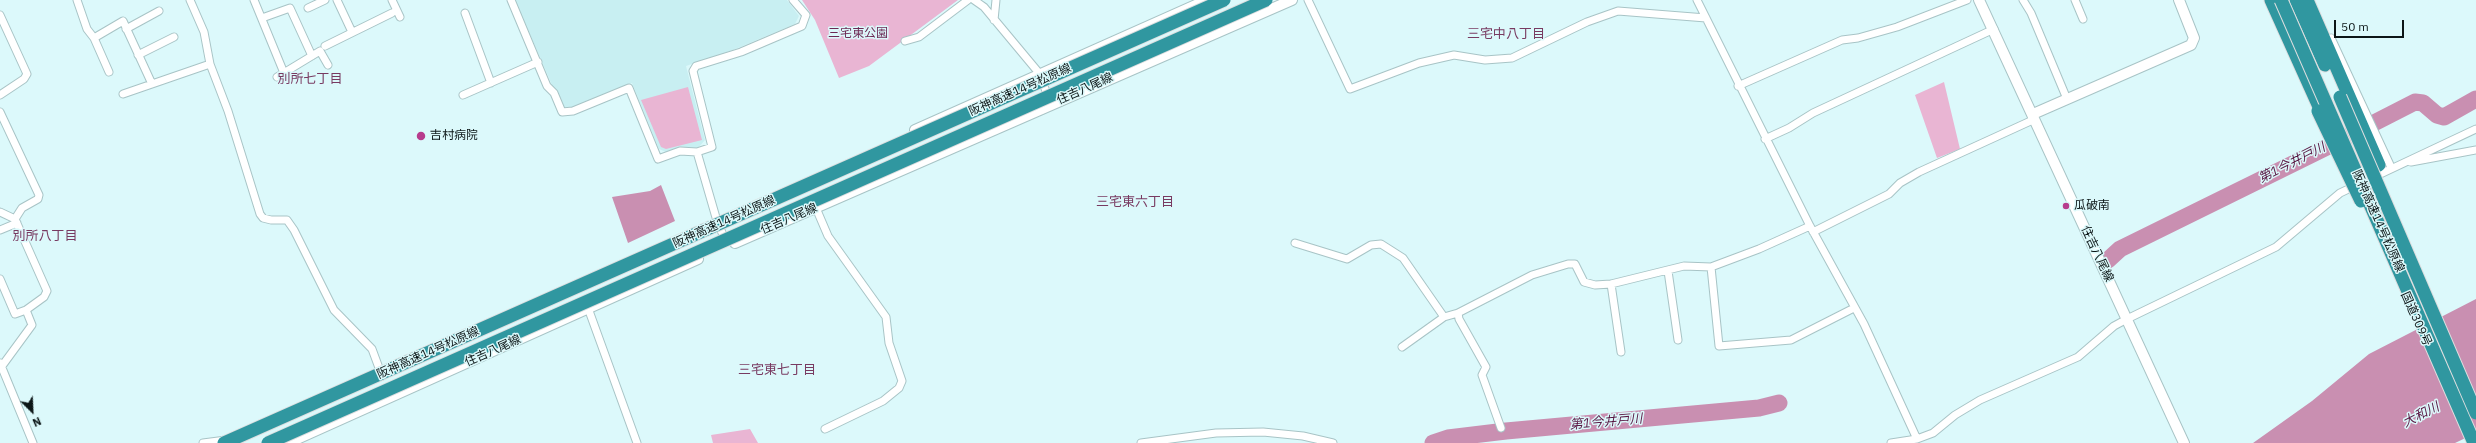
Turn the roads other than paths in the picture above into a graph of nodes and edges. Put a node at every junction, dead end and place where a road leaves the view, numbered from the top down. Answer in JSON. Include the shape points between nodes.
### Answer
{"nodes":[{"id":1,"x":77,"y":0,"type":"edge"},
{"id":2,"x":190,"y":0,"type":"edge"},
{"id":3,"x":254,"y":0,"type":"edge"},
{"id":4,"x":325,"y":0,"type":"edge"},
{"id":5,"x":337,"y":0,"type":"edge"},
{"id":6,"x":392,"y":0,"type":"edge"},
{"id":7,"x":511,"y":0,"type":"edge"},
{"id":8,"x":793,"y":0,"type":"edge"},
{"id":9,"x":968,"y":0,"type":"edge"},
{"id":10,"x":974,"y":0,"type":"edge"},
{"id":11,"x":996,"y":0,"type":"edge"},
{"id":12,"x":1207,"y":0,"type":"edge"},
{"id":13,"x":1224,"y":0,"type":"edge"},
{"id":14,"x":1266,"y":0,"type":"edge"},
{"id":15,"x":1292,"y":0,"type":"edge"},
{"id":16,"x":1308,"y":0,"type":"edge"},
{"id":17,"x":1697,"y":0,"type":"edge"},
{"id":18,"x":1967,"y":0,"type":"edge"},
{"id":19,"x":1979,"y":0,"type":"edge"},
{"id":20,"x":2023,"y":0,"type":"edge"},
{"id":21,"x":2074,"y":0,"type":"edge"},
{"id":22,"x":2179,"y":0,"type":"edge"},
{"id":23,"x":2268,"y":0,"type":"edge"},
{"id":24,"x":2281,"y":0,"type":"edge"},
{"id":25,"x":2296,"y":0,"type":"edge"},
{"id":26,"x":2301,"y":0,"type":"edge"},
{"id":27,"x":2307,"y":0,"type":"edge"},
{"id":28,"x":2312,"y":0,"type":"edge"},
{"id":29,"x":984,"y":4,"type":"edge"},
{"id":30,"x":308,"y":8,"type":"dead end"},
{"id":31,"x":158,"y":11,"type":"dead end"},
{"id":32,"x":392,"y":13,"type":"dead end"},
{"id":33,"x":465,"y":13,"type":"dead end"},
{"id":34,"x":0,"y":14,"type":"edge"},
{"id":35,"x":400,"y":17,"type":"dead end"},
{"id":36,"x":262,"y":18,"type":"junction"},
{"id":37,"x":1706,"y":18,"type":"junction"},
{"id":38,"x":2083,"y":19,"type":"dead end"},
{"id":39,"x":994,"y":20,"type":"junction"},
{"id":40,"x":126,"y":29,"type":"junction"},
{"id":41,"x":1994,"y":29,"type":"junction"},
{"id":42,"x":352,"y":32,"type":"junction"},
{"id":43,"x":174,"y":37,"type":"dead end"},
{"id":44,"x":94,"y":38,"type":"junction"},
{"id":45,"x":905,"y":41,"type":"dead end"},
{"id":46,"x":325,"y":46,"type":"dead end"},
{"id":47,"x":138,"y":55,"type":"junction"},
{"id":48,"x":312,"y":56,"type":"junction"},
{"id":49,"x":538,"y":62,"type":"junction"},
{"id":50,"x":210,"y":64,"type":"junction"},
{"id":51,"x":328,"y":65,"type":"dead end"},
{"id":52,"x":109,"y":72,"type":"dead end"},
{"id":53,"x":284,"y":73,"type":"junction"},
{"id":54,"x":1038,"y":73,"type":"junction"},
{"id":55,"x":277,"y":77,"type":"dead end"},
{"id":56,"x":491,"y":83,"type":"junction"},
{"id":57,"x":152,"y":84,"type":"junction"},
{"id":58,"x":1738,"y":86,"type":"junction"},
{"id":59,"x":123,"y":94,"type":"dead end"},
{"id":60,"x":0,"y":95,"type":"edge"},
{"id":61,"x":463,"y":95,"type":"dead end"},
{"id":62,"x":2340,"y":97,"type":"junction"},
{"id":63,"x":2067,"y":99,"type":"junction"},
{"id":64,"x":1052,"y":104,"type":"junction"},
{"id":65,"x":0,"y":112,"type":"edge"},
{"id":66,"x":2034,"y":117,"type":"junction"},
{"id":67,"x":2476,"y":129,"type":"edge"},
{"id":68,"x":1765,"y":139,"type":"junction"},
{"id":69,"x":2476,"y":150,"type":"edge"},
{"id":70,"x":697,"y":152,"type":"junction"},
{"id":71,"x":2391,"y":166,"type":"junction"},
{"id":72,"x":2351,"y":188,"type":"junction"},
{"id":73,"x":816,"y":208,"type":"junction"},
{"id":74,"x":0,"y":212,"type":"edge"},
{"id":75,"x":16,"y":221,"type":"junction"},
{"id":76,"x":717,"y":221,"type":"junction"},
{"id":77,"x":1811,"y":229,"type":"junction"},
{"id":78,"x":0,"y":230,"type":"edge"},
{"id":79,"x":1295,"y":243,"type":"dead end"},
{"id":80,"x":728,"y":246,"type":"junction"},
{"id":81,"x":2393,"y":255,"type":"junction"},
{"id":82,"x":1711,"y":267,"type":"junction"},
{"id":83,"x":1668,"y":270,"type":"junction"},
{"id":84,"x":0,"y":280,"type":"edge"},
{"id":85,"x":1611,"y":284,"type":"junction"},
{"id":86,"x":588,"y":308,"type":"junction"},
{"id":87,"x":1854,"y":308,"type":"junction"},
{"id":88,"x":26,"y":310,"type":"junction"},
{"id":89,"x":1458,"y":313,"type":"junction"},
{"id":90,"x":1444,"y":317,"type":"junction"},
{"id":91,"x":2129,"y":323,"type":"junction"},
{"id":92,"x":1678,"y":340,"type":"dead end"},
{"id":93,"x":1402,"y":347,"type":"dead end"},
{"id":94,"x":1621,"y":352,"type":"dead end"},
{"id":95,"x":1,"y":364,"type":"edge"},
{"id":96,"x":383,"y":379,"type":"junction"},
{"id":97,"x":2476,"y":393,"type":"edge"},
{"id":98,"x":2476,"y":413,"type":"edge"},
{"id":99,"x":1500,"y":428,"type":"dead end"},
{"id":100,"x":825,"y":429,"type":"dead end"},
{"id":101,"x":248,"y":438,"type":"junction"},
{"id":102,"x":1917,"y":439,"type":"junction"},
{"id":103,"x":33,"y":443,"type":"edge"},
{"id":104,"x":203,"y":443,"type":"edge"},
{"id":105,"x":224,"y":443,"type":"edge"},
{"id":106,"x":231,"y":443,"type":"edge"},
{"id":107,"x":268,"y":443,"type":"edge"},
{"id":108,"x":288,"y":443,"type":"edge"},
{"id":109,"x":637,"y":443,"type":"edge"},
{"id":110,"x":1141,"y":443,"type":"edge"},
{"id":111,"x":1333,"y":443,"type":"edge"},
{"id":112,"x":1891,"y":443,"type":"edge"},
{"id":113,"x":2184,"y":443,"type":"edge"},
{"id":114,"x":2469,"y":443,"type":"edge"},
{"id":115,"x":2474,"y":443,"type":"edge"}],
"edges":[{"from":1,"to":44,"type":"street","via":[[87,29]]},
{"from":2,"to":50,"type":"street","via":[[204,32]]},
{"from":3,"to":36,"type":"street"},
{"from":4,"to":30,"type":"street"},
{"from":5,"to":42,"type":"street"},
{"from":6,"to":35,"type":"street"},
{"from":7,"to":49,"type":"street"},
{"from":8,"to":70,"type":"street","via":[[806,15],[802,26],[741,52],[696,66],[693,72],[712,147]]},
{"from":9,"to":45,"type":"street","via":[[919,37]]},
{"from":10,"to":29,"type":"street"},
{"from":11,"to":39,"type":"street"},
{"from":12,"to":54,"type":"main road","name":"住吉八尾線"},
{"from":13,"to":105,"type":"highway","name":"阪神高速14号松原線","bridge":true},
{"from":14,"to":107,"type":"highway","name":"阪神高速14号松原線","bridge":true},
{"from":15,"to":64,"type":"main road","name":"住吉八尾線"},
{"from":16,"to":37,"type":"street","via":[[1350,89],[1419,63],[1454,55],[1485,60],[1512,58],[1587,22],[1618,11]]},
{"from":17,"to":37,"type":"street"},
{"from":18,"to":58,"type":"street","via":[[1897,27],[1842,40]]},
{"from":19,"to":41,"type":"main road","name":"住吉八尾線"},
{"from":20,"to":63,"type":"street","via":[[2034,19]]},
{"from":21,"to":38,"type":"street"},
{"from":22,"to":63,"type":"main road","via":[[2194,38],[2191,45]]},
{"from":23,"to":72,"type":"street"},
{"from":23,"to":81,"type":"highway","bridge":true,"via":[[2352,185]]},
{"from":23,"to":114,"type":"highway","name":"国道309号","bridge":true,"via":[[2416,319]]},
{"from":24,"to":81,"type":"highway","name":"阪神高速14号松原線","bridge":true},
{"from":25,"to":62,"type":"highway","name":"阪神高速14号松原線"},
{"from":26,"to":62,"type":"highway"},
{"from":27,"to":97,"type":"highway"},
{"from":28,"to":71,"type":"street"},
{"from":29,"to":39,"type":"street"},
{"from":31,"to":40,"type":"street"},
{"from":32,"to":42,"type":"street"},
{"from":33,"to":56,"type":"street"},
{"from":34,"to":60,"type":"street","via":[[27,74],[24,79]]},
{"from":36,"to":48,"type":"street","via":[[290,8]]},
{"from":36,"to":53,"type":"street"},
{"from":37,"to":58,"type":"street"},
{"from":39,"to":54,"type":"street"},
{"from":40,"to":44,"type":"street","via":[[123,21]]},
{"from":40,"to":47,"type":"street"},
{"from":41,"to":66,"type":"main road","name":"住吉八尾線"},
{"from":41,"to":68,"type":"street","via":[[1813,113]]},
{"from":42,"to":46,"type":"street"},
{"from":43,"to":47,"type":"street"},
{"from":44,"to":52,"type":"street"},
{"from":47,"to":57,"type":"street"},
{"from":48,"to":51,"type":"street","via":[[320,51]]},
{"from":48,"to":53,"type":"street"},
{"from":49,"to":56,"type":"street"},
{"from":49,"to":70,"type":"street","via":[[562,112],[573,111],[629,88],[658,159],[680,151]]},
{"from":50,"to":57,"type":"street"},
{"from":50,"to":96,"type":"street","via":[[228,111],[260,214],[263,218],[271,220],[287,220],[334,310],[372,349]]},
{"from":53,"to":55,"type":"street"},
{"from":54,"to":64,"type":"street"},
{"from":54,"to":76,"type":"main road","name":"住吉八尾線"},
{"from":56,"to":61,"type":"street"},
{"from":57,"to":59,"type":"street"},
{"from":58,"to":68,"type":"street"},
{"from":62,"to":98,"type":"highway","name":"阪神高速14号松原線","bridge":true},
{"from":63,"to":66,"type":"main road"},
{"from":64,"to":73,"type":"main road","name":"住吉八尾線"},
{"from":65,"to":75,"type":"street","via":[[40,195],[38,199],[22,208]]},
{"from":66,"to":77,"type":"street","via":[[1919,172],[1900,183],[1889,194]]},
{"from":66,"to":91,"type":"main road","name":"住吉八尾線"},
{"from":67,"to":71,"type":"street"},
{"from":68,"to":77,"type":"street"},
{"from":69,"to":71,"type":"street","via":[[2431,156]]},
{"from":70,"to":76,"type":"street"},
{"from":71,"to":72,"type":"street"},
{"from":72,"to":91,"type":"street","via":[[2340,192],[2276,247],[2260,257]]},
{"from":73,"to":80,"type":"main road","name":"住吉八尾線"},
{"from":73,"to":100,"type":"street","via":[[828,236],[886,317],[889,343],[902,381],[899,388],[883,401]]},
{"from":74,"to":75,"type":"street"},
{"from":75,"to":78,"type":"street"},
{"from":75,"to":88,"type":"street","via":[[47,291],[44,297]]},
{"from":76,"to":80,"type":"street"},
{"from":76,"to":96,"type":"main road","name":"住吉八尾線"},
{"from":77,"to":82,"type":"street"},
{"from":77,"to":87,"type":"street"},
{"from":79,"to":90,"type":"street","via":[[1347,259],[1371,245],[1380,244],[1403,258]]},
{"from":80,"to":86,"type":"main road","name":"住吉八尾線"},
{"from":81,"to":115,"type":"highway","name":"阪神高速14号松原線","bridge":true},
{"from":82,"to":83,"type":"street","via":[[1684,266]]},
{"from":82,"to":87,"type":"street","via":[[1719,346],[1791,340]]},
{"from":83,"to":85,"type":"street"},
{"from":83,"to":92,"type":"street"},
{"from":84,"to":88,"type":"street","via":[[15,314]]},
{"from":85,"to":89,"type":"street","via":[[1595,285],[1584,282],[1575,264],[1568,264],[1532,275]]},
{"from":85,"to":94,"type":"street"},
{"from":86,"to":108,"type":"main road","name":"住吉八尾線"},
{"from":86,"to":109,"type":"street"},
{"from":87,"to":102,"type":"street","via":[[1887,371]]},
{"from":88,"to":95,"type":"street","via":[[32,325]]},
{"from":89,"to":90,"type":"street"},
{"from":89,"to":99,"type":"street","via":[[1486,367],[1482,375]]},
{"from":90,"to":93,"type":"street"},
{"from":91,"to":102,"type":"street","via":[[2114,326],[2078,357],[1980,400],[1955,415],[1933,433]]},
{"from":91,"to":113,"type":"main road","name":"住吉八尾線"},
{"from":95,"to":103,"type":"street"},
{"from":96,"to":101,"type":"main road","name":"住吉八尾線"},
{"from":101,"to":104,"type":"street"},
{"from":101,"to":106,"type":"main road","name":"住吉八尾線"},
{"from":102,"to":112,"type":"street"},
{"from":110,"to":111,"type":"street","via":[[1216,433],[1263,432],[1303,436]]}]}
